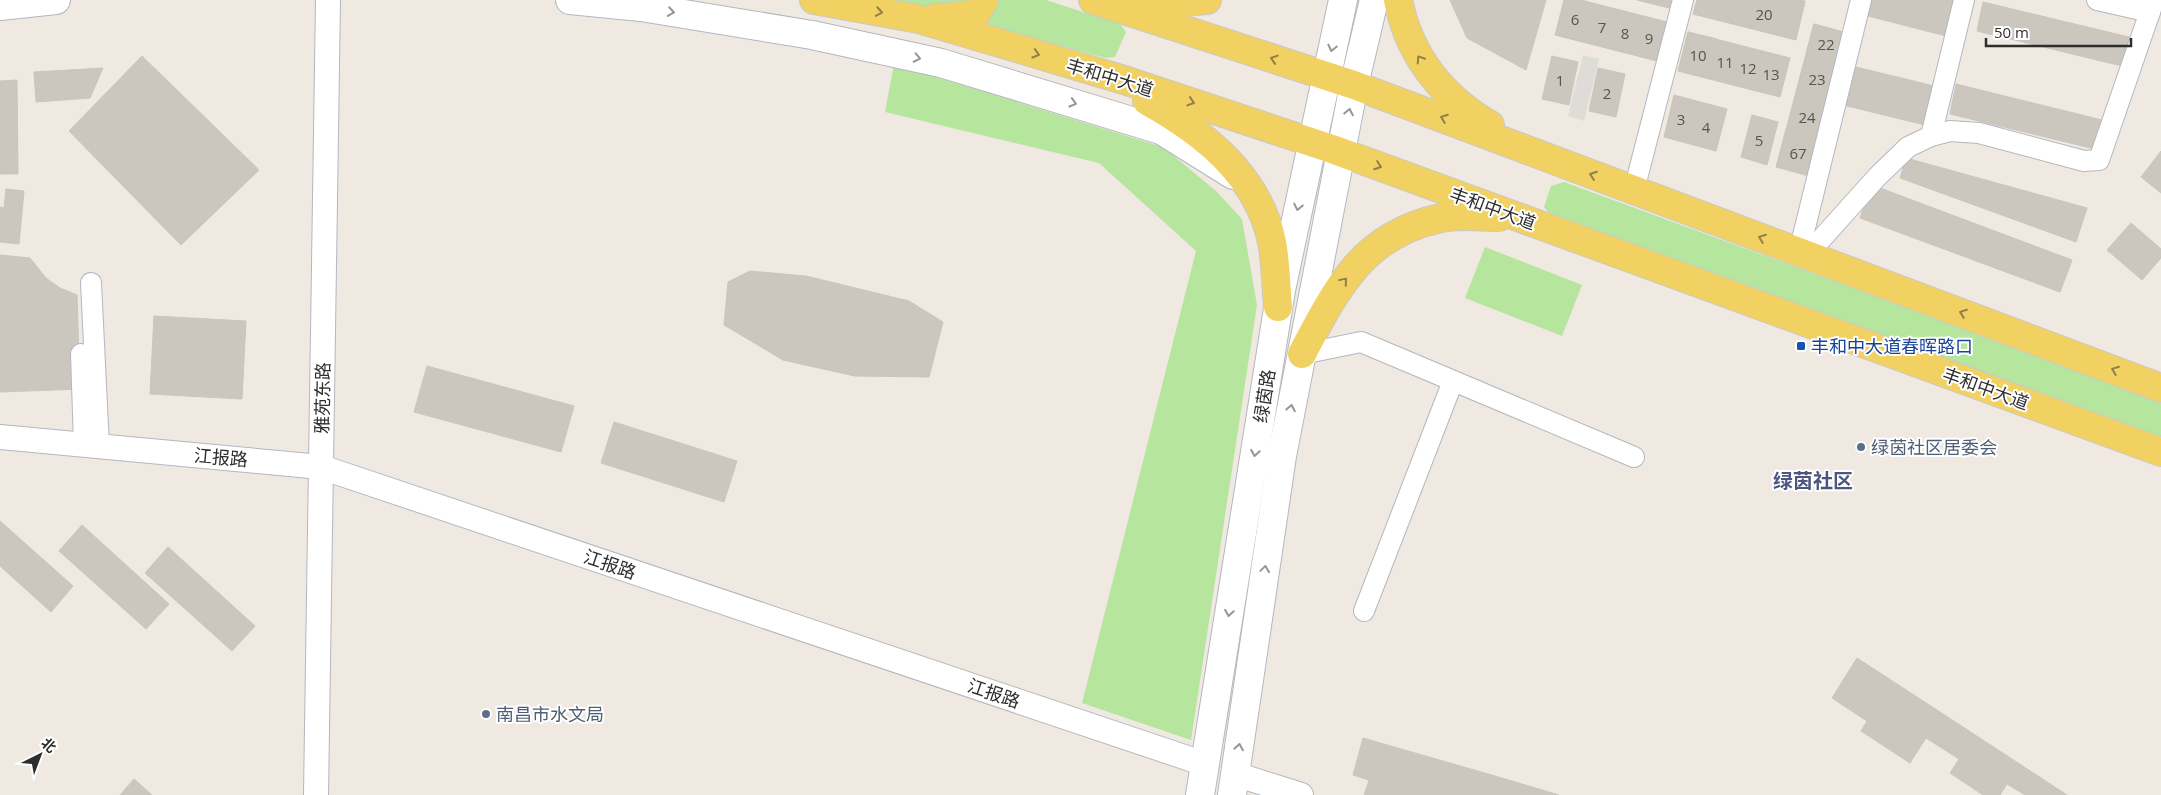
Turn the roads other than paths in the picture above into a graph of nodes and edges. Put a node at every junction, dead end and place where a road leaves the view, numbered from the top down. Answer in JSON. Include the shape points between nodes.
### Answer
{"nodes":[{"id":1,"x":56,"y":0,"type":"edge"},
{"id":2,"x":328,"y":0,"type":"edge"},
{"id":3,"x":570,"y":0,"type":"edge"},
{"id":4,"x":814,"y":0,"type":"edge"},
{"id":5,"x":984,"y":0,"type":"edge"},
{"id":6,"x":1207,"y":0,"type":"edge"},
{"id":7,"x":1343,"y":0,"type":"edge"},
{"id":8,"x":1374,"y":0,"type":"edge"},
{"id":9,"x":1398,"y":0,"type":"edge"},
{"id":10,"x":1683,"y":0,"type":"edge"},
{"id":11,"x":1861,"y":0,"type":"edge"},
{"id":12,"x":1964,"y":0,"type":"edge"},
{"id":13,"x":2097,"y":0,"type":"edge"},
{"id":14,"x":1105,"y":4,"type":"edge"},
{"id":15,"x":0,"y":6,"type":"edge"},
{"id":16,"x":2152,"y":6,"type":"edge"},
{"id":17,"x":919,"y":19,"type":"junction"},
{"id":18,"x":1096,"y":72,"type":"junction"},
{"id":19,"x":1326,"y":76,"type":"junction"},
{"id":20,"x":1354,"y":85,"type":"junction"},
{"id":21,"x":1931,"y":136,"type":"junction"},
{"id":22,"x":1312,"y":142,"type":"junction"},
{"id":23,"x":1341,"y":152,"type":"junction"},
{"id":24,"x":1538,"y":154,"type":"junction"},
{"id":25,"x":1246,"y":184,"type":"junction"},
{"id":26,"x":1634,"y":190,"type":"junction"},
{"id":27,"x":1518,"y":217,"type":"junction"},
{"id":28,"x":1803,"y":253,"type":"junction"},
{"id":29,"x":84,"y":282,"type":"dead end"},
{"id":30,"x":1278,"y":307,"type":"junction"},
{"id":31,"x":1302,"y":354,"type":"junction"},
{"id":32,"x":1453,"y":381,"type":"junction"},
{"id":33,"x":2161,"y":388,"type":"edge"},
{"id":34,"x":0,"y":437,"type":"edge"},
{"id":35,"x":91,"y":446,"type":"junction"},
{"id":36,"x":2161,"y":452,"type":"edge"},
{"id":37,"x":1634,"y":456,"type":"dead end"},
{"id":38,"x":321,"y":466,"type":"junction"},
{"id":39,"x":1364,"y":611,"type":"dead end"},
{"id":40,"x":1205,"y":764,"type":"junction"},
{"id":41,"x":1233,"y":785,"type":"edge"},
{"id":42,"x":316,"y":795,"type":"edge"},
{"id":43,"x":1200,"y":795,"type":"edge"},
{"id":44,"x":1301,"y":795,"type":"edge"}],
"edges":[{"from":1,"to":15,"type":"main road"},
{"from":2,"to":38,"type":"street","name":"雅苑东路"},
{"from":3,"to":25,"type":"main road","one_way":true,"via":[[641,7],[812,35],[941,63],[1161,130]]},
{"from":4,"to":17,"type":"main road","name":"丰和中大道","one_way":true},
{"from":5,"to":17,"type":"main road","via":[[975,14]]},
{"from":6,"to":14,"type":"main road"},
{"from":7,"to":19,"type":"main road","name":"绿茵路","one_way":true},
{"from":8,"to":20,"type":"main road","name":"绿茵路"},
{"from":24,"to":9,"type":"main road","one_way":true,"via":[[1468,112],[1434,80],[1414,50]]},
{"from":10,"to":26,"type":"street"},
{"from":11,"to":28,"type":"street"},
{"from":12,"to":21,"type":"street"},
{"from":13,"to":16,"type":"street"},
{"from":19,"to":14,"type":"main road","one_way":true},
{"from":16,"to":21,"type":"street","via":[[2099,160],[2084,161],[1979,133],[1950,131]]},
{"from":17,"to":18,"type":"main road","name":"丰和中大道","one_way":true},
{"from":18,"to":22,"type":"main road","name":"丰和中大道","one_way":true},
{"from":18,"to":25,"type":"main road","via":[[1186,123],[1232,162]]},
{"from":19,"to":20,"type":"main road"},
{"from":19,"to":22,"type":"main road","name":"绿茵路"},
{"from":23,"to":20,"type":"main road","name":"绿茵路","one_way":true},
{"from":24,"to":20,"type":"main road","one_way":true},
{"from":21,"to":28,"type":"street","via":[[1908,147]]},
{"from":22,"to":23,"type":"main road","name":"丰和中大道"},
{"from":22,"to":30,"type":"main road","name":"绿茵路","one_way":true},
{"from":23,"to":27,"type":"main road","name":"丰和中大道","one_way":true},
{"from":23,"to":31,"type":"main road","name":"绿茵路"},
{"from":26,"to":24,"type":"main road","one_way":true},
{"from":25,"to":30,"type":"main road","via":[[1260,205],[1272,242]]},
{"from":28,"to":26,"type":"main road","one_way":true},
{"from":31,"to":27,"type":"main road","one_way":true,"via":[[1336,291],[1368,252],[1404,228],[1443,217]]},
{"from":27,"to":36,"type":"main road","name":"丰和中大道"},
{"from":33,"to":28,"type":"main road","one_way":true},
{"from":29,"to":35,"type":"street"},
{"from":30,"to":40,"type":"main road","name":"绿茵路","one_way":true},
{"from":31,"to":32,"type":"street","via":[[1361,342]]},
{"from":41,"to":31,"type":"main road","name":"绿茵路","one_way":true,"via":[[1282,456]]},
{"from":32,"to":37,"type":"street"},
{"from":32,"to":39,"type":"street"},
{"from":34,"to":35,"type":"street","name":"江报路"},
{"from":35,"to":38,"type":"street","name":"江报路"},
{"from":38,"to":40,"type":"street","name":"江报路"},
{"from":38,"to":42,"type":"street","name":"雅苑东路"},
{"from":40,"to":43,"type":"main road","name":"绿茵路"},
{"from":41,"to":44,"type":"street"}]}
